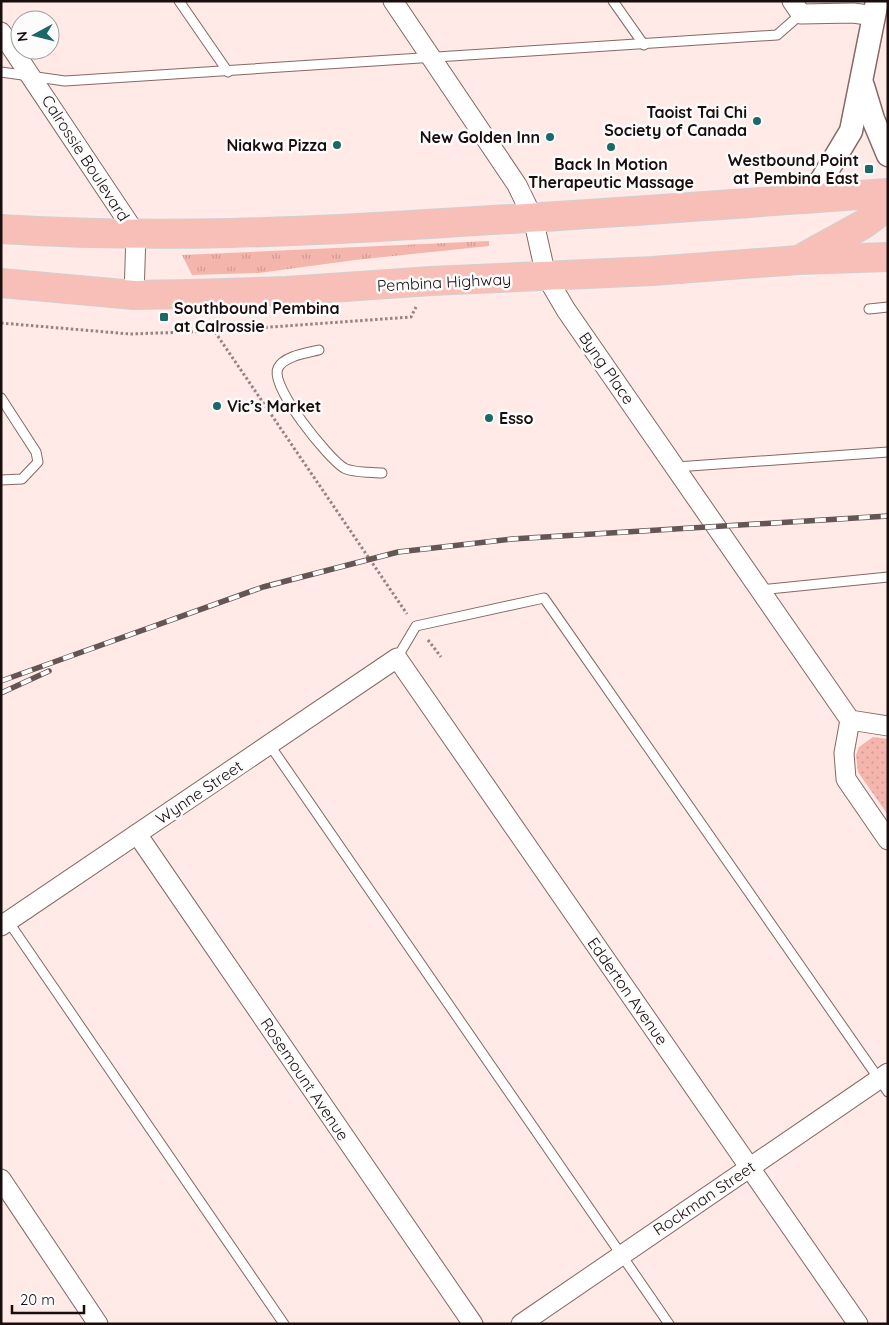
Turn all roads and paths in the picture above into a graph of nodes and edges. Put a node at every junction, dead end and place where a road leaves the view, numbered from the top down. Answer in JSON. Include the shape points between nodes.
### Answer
{"nodes":[{"id":1,"x":179,"y":1,"type":"edge"},
{"id":2,"x":394,"y":1,"type":"edge"},
{"id":3,"x":613,"y":1,"type":"edge"},
{"id":4,"x":796,"y":8,"type":"edge"},
{"id":5,"x":880,"y":13,"type":"edge"},
{"id":6,"x":1,"y":32,"type":"edge"},
{"id":7,"x":644,"y":45,"type":"junction"},
{"id":8,"x":432,"y":56,"type":"junction"},
{"id":9,"x":1,"y":72,"type":"edge"},
{"id":10,"x":228,"y":72,"type":"junction"},
{"id":11,"x":32,"y":77,"type":"junction"},
{"id":12,"x":862,"y":83,"type":"junction"},
{"id":13,"x":888,"y":155,"type":"edge"},
{"id":14,"x":888,"y":193,"type":"edge"},
{"id":15,"x":796,"y":201,"type":"junction"},
{"id":16,"x":888,"y":206,"type":"edge"},
{"id":17,"x":533,"y":218,"type":"junction"},
{"id":18,"x":1,"y":229,"type":"edge"},
{"id":19,"x":136,"y":234,"type":"junction"},
{"id":20,"x":888,"y":256,"type":"edge"},
{"id":21,"x":798,"y":260,"type":"junction"},
{"id":22,"x":546,"y":276,"type":"junction"},
{"id":23,"x":1,"y":283,"type":"edge"},
{"id":24,"x":134,"y":295,"type":"junction"},
{"id":25,"x":888,"y":307,"type":"edge"},
{"id":26,"x":869,"y":309,"type":"dead end"},
{"id":27,"x":411,"y":317,"type":"dead end"},
{"id":28,"x":1,"y":323,"type":"edge"},
{"id":29,"x":215,"y":331,"type":"junction"},
{"id":30,"x":319,"y":350,"type":"dead end"},
{"id":31,"x":1,"y":398,"type":"edge"},
{"id":32,"x":888,"y":452,"type":"edge"},
{"id":33,"x":676,"y":467,"type":"junction"},
{"id":34,"x":382,"y":473,"type":"dead end"},
{"id":35,"x":1,"y":480,"type":"edge"},
{"id":36,"x":888,"y":576,"type":"edge"},
{"id":37,"x":759,"y":590,"type":"junction"},
{"id":38,"x":416,"y":626,"type":"junction"},
{"id":39,"x":441,"y":657,"type":"dead end"},
{"id":40,"x":397,"y":658,"type":"junction"},
{"id":41,"x":850,"y":720,"type":"junction"},
{"id":42,"x":888,"y":726,"type":"edge"},
{"id":43,"x":269,"y":744,"type":"junction"},
{"id":44,"x":137,"y":834,"type":"junction"},
{"id":45,"x":888,"y":840,"type":"edge"},
{"id":46,"x":4,"y":923,"type":"edge"},
{"id":47,"x":885,"y":1081,"type":"edge"},
{"id":48,"x":750,"y":1167,"type":"junction"},
{"id":49,"x":1,"y":1179,"type":"edge"},
{"id":50,"x":622,"y":1255,"type":"junction"},
{"id":51,"x":98,"y":1324,"type":"edge"},
{"id":52,"x":284,"y":1324,"type":"edge"},
{"id":53,"x":473,"y":1324,"type":"edge"},
{"id":54,"x":520,"y":1324,"type":"edge"},
{"id":55,"x":669,"y":1324,"type":"edge"},
{"id":56,"x":858,"y":1324,"type":"edge"}],
"edges":[{"from":1,"to":10,"type":"lane"},
{"from":2,"to":8,"type":"street","name":"Byng Place"},
{"from":3,"to":7,"type":"lane"},
{"from":4,"to":5,"type":"street"},
{"from":4,"to":7,"type":"lane","via":[[777,36]]},
{"from":5,"to":12,"type":"street"},
{"from":6,"to":11,"type":"street","name":"Calrossie Boulevard"},
{"from":7,"to":8,"type":"lane"},
{"from":8,"to":10,"type":"lane"},
{"from":8,"to":17,"type":"street","name":"Byng Place","via":[[517,185]]},
{"from":9,"to":11,"type":"lane"},
{"from":10,"to":11,"type":"lane","via":[[65,81]]},
{"from":11,"to":19,"type":"street","name":"Calrossie Boulevard"},
{"from":12,"to":13,"type":"street"},
{"from":12,"to":15,"type":"street","via":[[851,131],[834,162],[821,181]]},
{"from":14,"to":15,"type":"main road"},
{"from":15,"to":17,"type":"main road"},
{"from":16,"to":21,"type":"main road","via":[[864,224]]},
{"from":17,"to":19,"type":"main road","via":[[298,232]]},
{"from":17,"to":22,"type":"street","name":"Byng Place"},
{"from":18,"to":19,"type":"main road"},
{"from":19,"to":24,"type":"street","name":"Calrossie Boulevard"},
{"from":20,"to":21,"type":"main road","name":"Pembina Highway"},
{"from":21,"to":22,"type":"main road","name":"Pembina Highway"},
{"from":22,"to":24,"type":"main road","name":"Pembina Highway","via":[[431,280],[287,291]]},
{"from":22,"to":33,"type":"street","name":"Byng Place","via":[[566,310]]},
{"from":23,"to":24,"type":"main road","name":"Pembina Highway"},
{"from":25,"to":26,"type":"lane"},
{"from":27,"to":29,"type":"path"},
{"from":28,"to":29,"type":"path","via":[[130,334]]},
{"from":29,"to":38,"type":"path"},
{"from":30,"to":34,"type":"lane","via":[[287,360],[278,368],[276,378],[318,442],[346,469]]},
{"from":31,"to":35,"type":"lane","via":[[36,452],[38,462],[22,479]]},
{"from":32,"to":33,"type":"lane"},
{"from":33,"to":37,"type":"street","name":"Byng Place"},
{"from":36,"to":37,"type":"lane"},
{"from":37,"to":41,"type":"street","name":"Byng Place"},
{"from":38,"to":39,"type":"path"},
{"from":38,"to":40,"type":"lane"},
{"from":38,"to":47,"type":"lane","via":[[544,598]]},
{"from":40,"to":43,"type":"street","name":"Wynne Street"},
{"from":40,"to":48,"type":"street","name":"Edderton Avenue"},
{"from":41,"to":42,"type":"street"},
{"from":41,"to":45,"type":"street","via":[[844,753],[846,779]]},
{"from":43,"to":44,"type":"street","name":"Wynne Street"},
{"from":43,"to":50,"type":"lane"},
{"from":44,"to":46,"type":"street","name":"Wynne Street"},
{"from":44,"to":53,"type":"street","name":"Rosemount Avenue"},
{"from":46,"to":52,"type":"lane"},
{"from":47,"to":48,"type":"street","name":"Rockman Street"},
{"from":48,"to":50,"type":"street","name":"Rockman Street"},
{"from":48,"to":56,"type":"street","name":"Edderton Avenue"},
{"from":49,"to":51,"type":"street"},
{"from":50,"to":54,"type":"street","name":"Rockman Street"},
{"from":50,"to":55,"type":"lane"}]}
